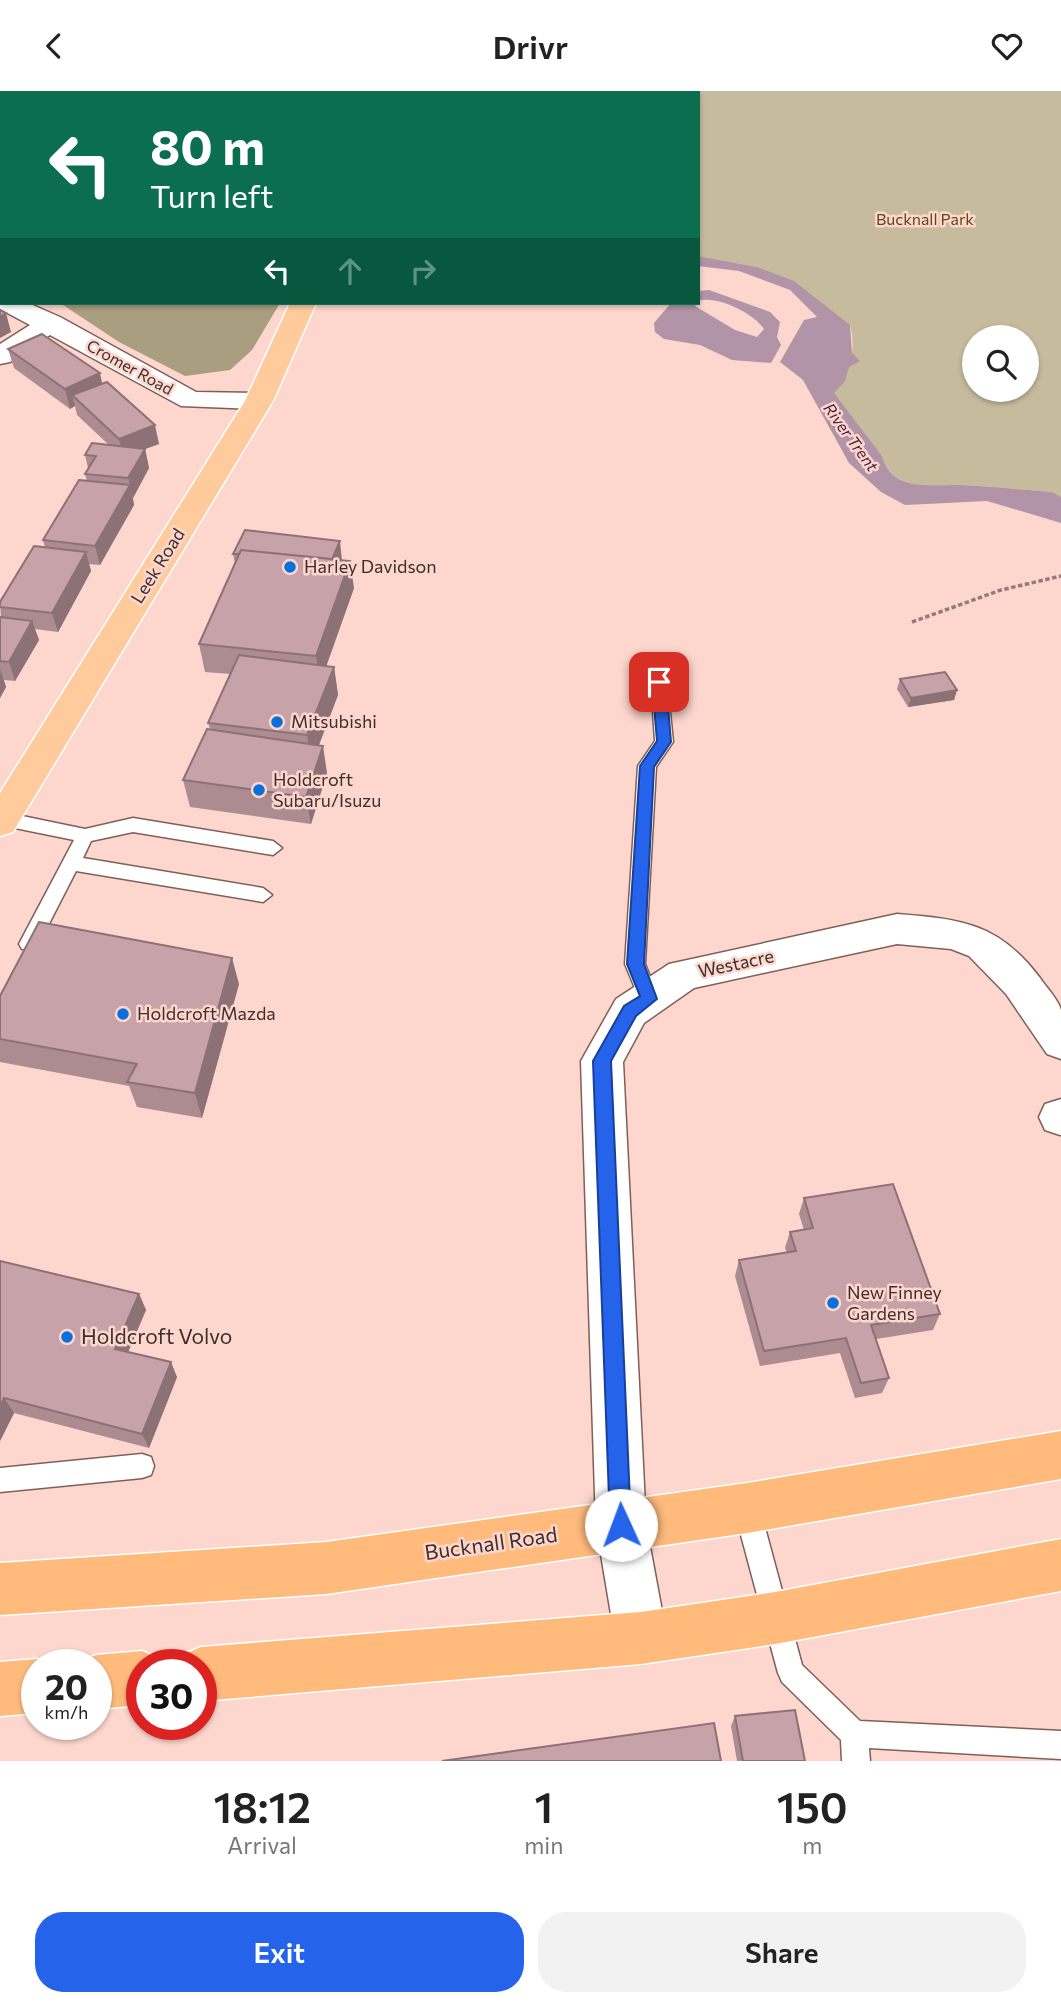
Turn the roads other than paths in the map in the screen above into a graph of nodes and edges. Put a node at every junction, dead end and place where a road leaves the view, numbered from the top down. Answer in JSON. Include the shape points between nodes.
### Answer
{"nodes":[{"id":1,"x":13,"y":305,"type":"edge"},
{"id":2,"x":302,"y":305,"type":"edge"},
{"id":3,"x":51,"y":323,"type":"junction"},
{"id":4,"x":0,"y":356,"type":"edge"},
{"id":5,"x":259,"y":401,"type":"junction"},
{"id":6,"x":659,"y":682,"type":"dead end"},
{"id":7,"x":1,"y":820,"type":"edge"},
{"id":8,"x":85,"y":836,"type":"junction"},
{"id":9,"x":273,"y":848,"type":"dead end"},
{"id":10,"x":71,"y":863,"type":"junction"},
{"id":11,"x":263,"y":895,"type":"dead end"},
{"id":12,"x":18,"y":967,"type":"edge"},
{"id":13,"x":649,"y":999,"type":"junction"},
{"id":14,"x":1061,"y":1042,"type":"edge"},
{"id":15,"x":1053,"y":1460,"type":"edge"},
{"id":16,"x":142,"y":1466,"type":"dead end"},
{"id":17,"x":0,"y":1481,"type":"edge"},
{"id":18,"x":747,"y":1508,"type":"junction"},
{"id":19,"x":621,"y":1525,"type":"junction"},
{"id":20,"x":1061,"y":1565,"type":"edge"},
{"id":21,"x":0,"y":1589,"type":"edge"},
{"id":22,"x":775,"y":1618,"type":"junction"},
{"id":23,"x":641,"y":1639,"type":"junction"},
{"id":24,"x":217,"y":1673,"type":"edge"},
{"id":25,"x":21,"y":1687,"type":"edge"},
{"id":26,"x":0,"y":1689,"type":"edge"},
{"id":27,"x":855,"y":1748,"type":"edge"},
{"id":28,"x":1050,"y":1750,"type":"edge"}],
"edges":[{"from":1,"to":3,"type":"street","name":"Cromer Road"},
{"from":2,"to":5,"type":"main road","name":"Leek Road"},
{"from":3,"to":4,"type":"street"},
{"from":3,"to":5,"type":"street","name":"Cromer Road","via":[[191,400]]},
{"from":5,"to":7,"type":"main road","name":"Leek Road"},
{"from":6,"to":13,"type":"lane","via":[[664,742],[647,766],[635,964]]},
{"from":7,"to":8,"type":"lane"},
{"from":8,"to":9,"type":"lane","via":[[133,825]]},
{"from":8,"to":10,"type":"lane"},
{"from":10,"to":11,"type":"lane"},
{"from":10,"to":12,"type":"lane"},
{"from":13,"to":14,"type":"street","name":"Westacre","via":[[683,975],[897,929],[932,932],[970,939],[1008,966]]},
{"from":13,"to":19,"type":"street","name":"Westacre","via":[[630,1011],[602,1061]]},
{"from":15,"to":18,"type":"highway","name":"Bucknall Road"},
{"from":16,"to":17,"type":"lane"},
{"from":18,"to":19,"type":"highway","name":"Bucknall Road"},
{"from":18,"to":22,"type":"lane"},
{"from":19,"to":21,"type":"highway","name":"Bucknall Road","via":[[327,1567]]},
{"from":19,"to":23,"type":"street","name":"Westacre"},
{"from":20,"to":22,"type":"highway"},
{"from":22,"to":23,"type":"highway"},
{"from":22,"to":27,"type":"lane","via":[[791,1674]]},
{"from":23,"to":24,"type":"highway"},
{"from":25,"to":26,"type":"highway"},
{"from":27,"to":28,"type":"lane"}]}
